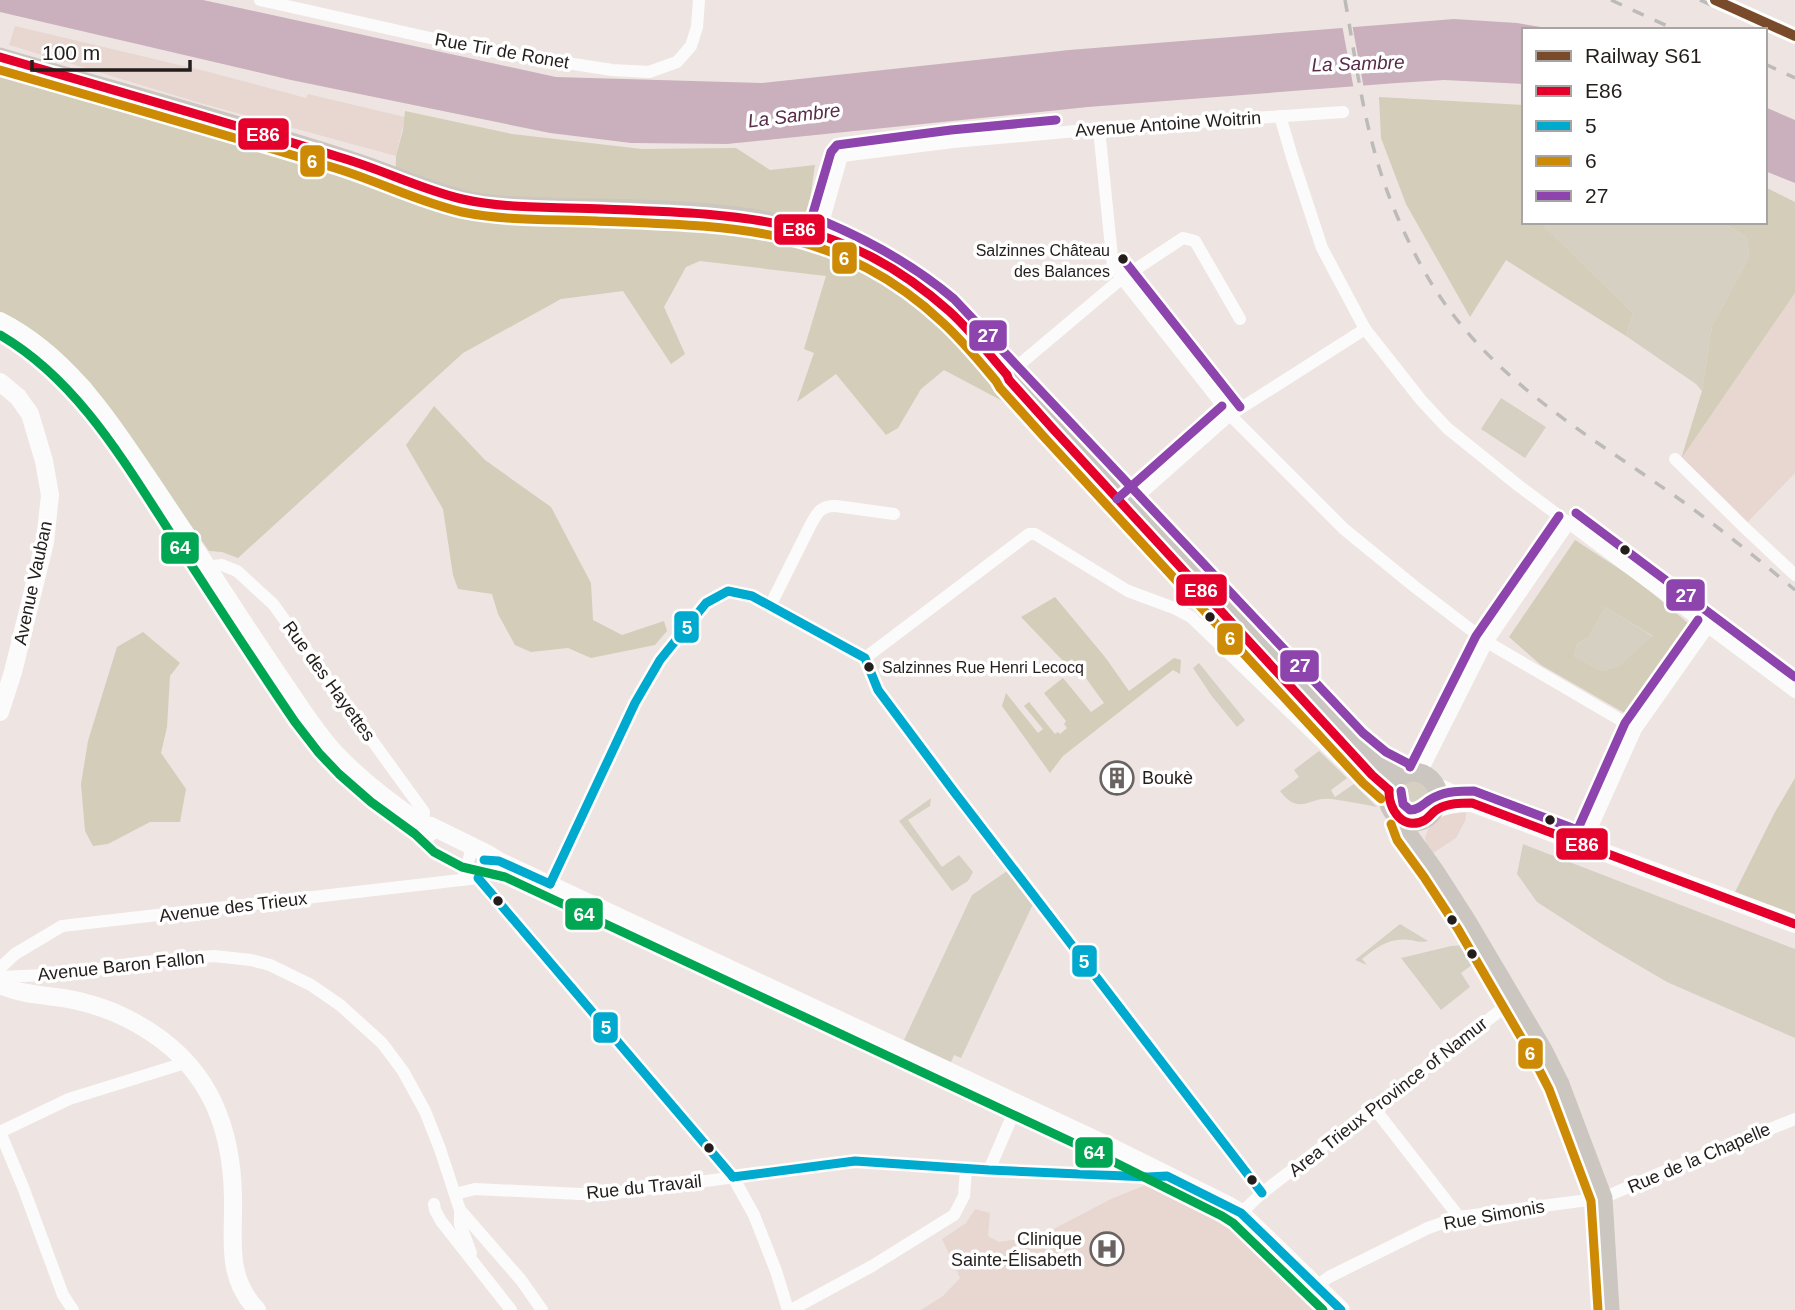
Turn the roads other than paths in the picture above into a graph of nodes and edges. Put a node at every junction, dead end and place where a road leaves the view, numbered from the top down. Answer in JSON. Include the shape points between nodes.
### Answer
{"nodes":[{"id":1,"x":260,"y":0,"type":"edge"},
{"id":2,"x":699,"y":0,"type":"edge"},
{"id":3,"x":0,"y":57,"type":"edge"},
{"id":4,"x":1343,"y":112,"type":"dead end"},
{"id":5,"x":1280,"y":116,"type":"junction"},
{"id":6,"x":1099,"y":129,"type":"junction"},
{"id":7,"x":820,"y":233,"type":"junction"},
{"id":8,"x":1121,"y":279,"type":"junction"},
{"id":9,"x":1240,"y":319,"type":"dead end"},
{"id":10,"x":0,"y":321,"type":"edge"},
{"id":11,"x":1365,"y":329,"type":"junction"},
{"id":12,"x":1007,"y":375,"type":"junction"},
{"id":13,"x":0,"y":382,"type":"edge"},
{"id":14,"x":1230,"y":415,"type":"junction"},
{"id":15,"x":1675,"y":458,"type":"dead end"},
{"id":16,"x":1127,"y":506,"type":"junction"},
{"id":17,"x":894,"y":514,"type":"dead end"},
{"id":18,"x":1569,"y":523,"type":"junction"},
{"id":19,"x":209,"y":568,"type":"junction"},
{"id":20,"x":1795,"y":575,"type":"edge"},
{"id":21,"x":770,"y":606,"type":"junction"},
{"id":22,"x":1708,"y":627,"type":"junction"},
{"id":23,"x":1487,"y":642,"type":"junction"},
{"id":24,"x":865,"y":658,"type":"junction"},
{"id":25,"x":1795,"y":692,"type":"edge"},
{"id":26,"x":0,"y":712,"type":"edge"},
{"id":27,"x":1636,"y":729,"type":"junction"},
{"id":28,"x":1412,"y":774,"type":"junction"},
{"id":29,"x":1372,"y":775,"type":"junction"},
{"id":30,"x":1437,"y":789,"type":"junction"},
{"id":31,"x":1389,"y":790,"type":"junction"},
{"id":32,"x":1472,"y":803,"type":"junction"},
{"id":33,"x":1430,"y":815,"type":"junction"},
{"id":34,"x":1403,"y":820,"type":"junction"},
{"id":35,"x":423,"y":825,"type":"junction"},
{"id":36,"x":1584,"y":845,"type":"junction"},
{"id":37,"x":485,"y":858,"type":"junction"},
{"id":38,"x":1434,"y":870,"type":"junction"},
{"id":39,"x":478,"y":878,"type":"junction"},
{"id":40,"x":463,"y":880,"type":"junction"},
{"id":41,"x":550,"y":884,"type":"junction"},
{"id":42,"x":1795,"y":924,"type":"edge"},
{"id":43,"x":0,"y":968,"type":"edge"},
{"id":44,"x":0,"y":977,"type":"edge"},
{"id":45,"x":0,"y":985,"type":"edge"},
{"id":46,"x":1514,"y":1000,"type":"junction"},
{"id":47,"x":188,"y":1062,"type":"junction"},
{"id":48,"x":1018,"y":1103,"type":"junction"},
{"id":49,"x":1374,"y":1108,"type":"junction"},
{"id":50,"x":1795,"y":1119,"type":"edge"},
{"id":51,"x":0,"y":1132,"type":"edge"},
{"id":52,"x":966,"y":1169,"type":"junction"},
{"id":53,"x":989,"y":1170,"type":"junction"},
{"id":54,"x":1167,"y":1176,"type":"junction"},
{"id":55,"x":733,"y":1177,"type":"junction"},
{"id":56,"x":1262,"y":1193,"type":"junction"},
{"id":57,"x":455,"y":1194,"type":"junction"},
{"id":58,"x":1603,"y":1198,"type":"junction"},
{"id":59,"x":434,"y":1204,"type":"dead end"},
{"id":60,"x":460,"y":1210,"type":"junction"},
{"id":61,"x":1241,"y":1213,"type":"junction"},
{"id":62,"x":1458,"y":1217,"type":"junction"},
{"id":63,"x":472,"y":1261,"type":"junction"},
{"id":64,"x":1317,"y":1286,"type":"junction"},
{"id":65,"x":72,"y":1310,"type":"edge"},
{"id":66,"x":257,"y":1310,"type":"edge"},
{"id":67,"x":511,"y":1310,"type":"edge"},
{"id":68,"x":542,"y":1310,"type":"edge"},
{"id":69,"x":790,"y":1310,"type":"edge"},
{"id":70,"x":1341,"y":1310,"type":"edge"},
{"id":71,"x":1610,"y":1310,"type":"edge"}],
"edges":[{"from":1,"to":2,"type":"street","name":"Rue Tir de Ronet","via":[[484,50],[649,72],[677,62],[691,47]]},
{"from":3,"to":7,"type":"main road","via":[[251,130],[460,199],[513,206],[722,213]]},
{"from":4,"to":5,"type":"street","name":"Avenue Antoine Woitrin"},
{"from":5,"to":6,"type":"street","name":"Avenue Antoine Woitrin"},
{"from":5,"to":11,"type":"street","via":[[1322,248]]},
{"from":6,"to":7,"type":"street","name":"Avenue Antoine Woitrin","via":[[842,156]]},
{"from":6,"to":8,"type":"street","via":[[1113,267]]},
{"from":7,"to":12,"type":"main road","via":[[877,259],[915,283],[963,324]]},
{"from":8,"to":9,"type":"street","via":[[1183,238],[1195,241]]},
{"from":8,"to":12,"type":"street"},
{"from":8,"to":14,"type":"street"},
{"from":10,"to":19,"type":"main road","via":[[43,349],[103,411]]},
{"from":11,"to":14,"type":"street"},
{"from":11,"to":18,"type":"street","via":[[1447,428]]},
{"from":12,"to":16,"type":"main road"},
{"from":13,"to":26,"type":"main road","name":"Avenue Vauban","via":[[30,414],[50,495],[45,542]]},
{"from":14,"to":16,"type":"street"},
{"from":14,"to":23,"type":"street","via":[[1344,529]]},
{"from":15,"to":20,"type":"street"},
{"from":16,"to":28,"type":"main road","via":[[1366,753]]},
{"from":16,"to":29,"type":"main road"},
{"from":17,"to":21,"type":"street","via":[[822,508]]},
{"from":18,"to":22,"type":"street"},
{"from":18,"to":23,"type":"street"},
{"from":19,"to":35,"type":"main road","via":[[334,752],[375,791]]},
{"from":19,"to":35,"type":"street","name":"Rue des Hayettes","via":[[222,565],[237,571],[273,604],[424,811]]},
{"from":21,"to":24,"type":"street"},
{"from":21,"to":41,"type":"street","via":[[752,596],[719,594],[706,603],[660,660]]},
{"from":22,"to":25,"type":"street"},
{"from":22,"to":27,"type":"street"},
{"from":23,"to":27,"type":"street"},
{"from":23,"to":28,"type":"street"},
{"from":24,"to":29,"type":"street","via":[[1029,534],[1035,534],[1128,591],[1191,617],[1348,768]]},
{"from":24,"to":56,"type":"street","via":[[878,690],[947,783]]},
{"from":27,"to":36,"type":"street"},
{"from":28,"to":30,"type":"main road","via":[[1427,777]]},
{"from":28,"to":31,"type":"main road","via":[[1394,781]]},
{"from":29,"to":31,"type":"main road"},
{"from":30,"to":32,"type":"main road"},
{"from":30,"to":33,"type":"main road"},
{"from":31,"to":34,"type":"main road","via":[[1391,810]]},
{"from":32,"to":33,"type":"main road","via":[[1441,807]]},
{"from":32,"to":36,"type":"main road"},
{"from":33,"to":34,"type":"main road"},
{"from":33,"to":38,"type":"main road","via":[[1421,835]]},
{"from":34,"to":38,"type":"main road"},
{"from":35,"to":37,"type":"main road","via":[[460,854]]},
{"from":36,"to":42,"type":"main road"},
{"from":37,"to":39,"type":"street"},
{"from":37,"to":40,"type":"street"},
{"from":37,"to":41,"type":"main road"},
{"from":38,"to":46,"type":"main road"},
{"from":39,"to":40,"type":"street","name":"Avenue des Trieux"},
{"from":39,"to":55,"type":"street"},
{"from":40,"to":43,"type":"street","name":"Avenue des Trieux","via":[[62,926]]},
{"from":41,"to":48,"type":"main road"},
{"from":44,"to":57,"type":"street","name":"Avenue Baron Fallon","via":[[214,957],[251,960],[288,972],[340,1005],[386,1048],[425,1111]]},
{"from":45,"to":47,"type":"main road","via":[[115,1013],[150,1031]]},
{"from":46,"to":49,"type":"street","name":"Area Trieux Province of Namur"},
{"from":46,"to":58,"type":"main road","via":[[1560,1084]]},
{"from":47,"to":51,"type":"street","via":[[69,1099]]},
{"from":47,"to":66,"type":"main road","via":[[213,1099],[227,1142],[236,1273]]},
{"from":48,"to":53,"type":"street"},
{"from":48,"to":54,"type":"main road"},
{"from":49,"to":56,"type":"street","name":"Area Trieux Province of Namur"},
{"from":49,"to":62,"type":"street"},
{"from":50,"to":58,"type":"street","name":"Rue de la Chapelle"},
{"from":51,"to":65,"type":"street"},
{"from":52,"to":53,"type":"street","name":"Rue du Travail"},
{"from":52,"to":55,"type":"street","name":"Rue du Travail","via":[[855,1161]]},
{"from":52,"to":69,"type":"street","via":[[964,1196],[954,1215]]},
{"from":53,"to":54,"type":"street","name":"Rue du Travail"},
{"from":54,"to":61,"type":"main road"},
{"from":55,"to":57,"type":"street","name":"Rue du Travail","via":[[601,1195],[475,1189]]},
{"from":55,"to":69,"type":"street","via":[[754,1215]]},
{"from":56,"to":61,"type":"street","name":"Area Trieux Province of Namur"},
{"from":57,"to":60,"type":"street","name":"Avenue Baron Fallon"},
{"from":58,"to":62,"type":"street","name":"Rue Simonis"},
{"from":58,"to":71,"type":"main road"},
{"from":59,"to":63,"type":"street","via":[[441,1221]]},
{"from":60,"to":63,"type":"street","name":"Avenue Baron Fallon"},
{"from":60,"to":68,"type":"street"},
{"from":61,"to":64,"type":"main road"},
{"from":62,"to":64,"type":"street","name":"Rue Simonis"},
{"from":63,"to":67,"type":"street"},
{"from":64,"to":70,"type":"main road"}]}
